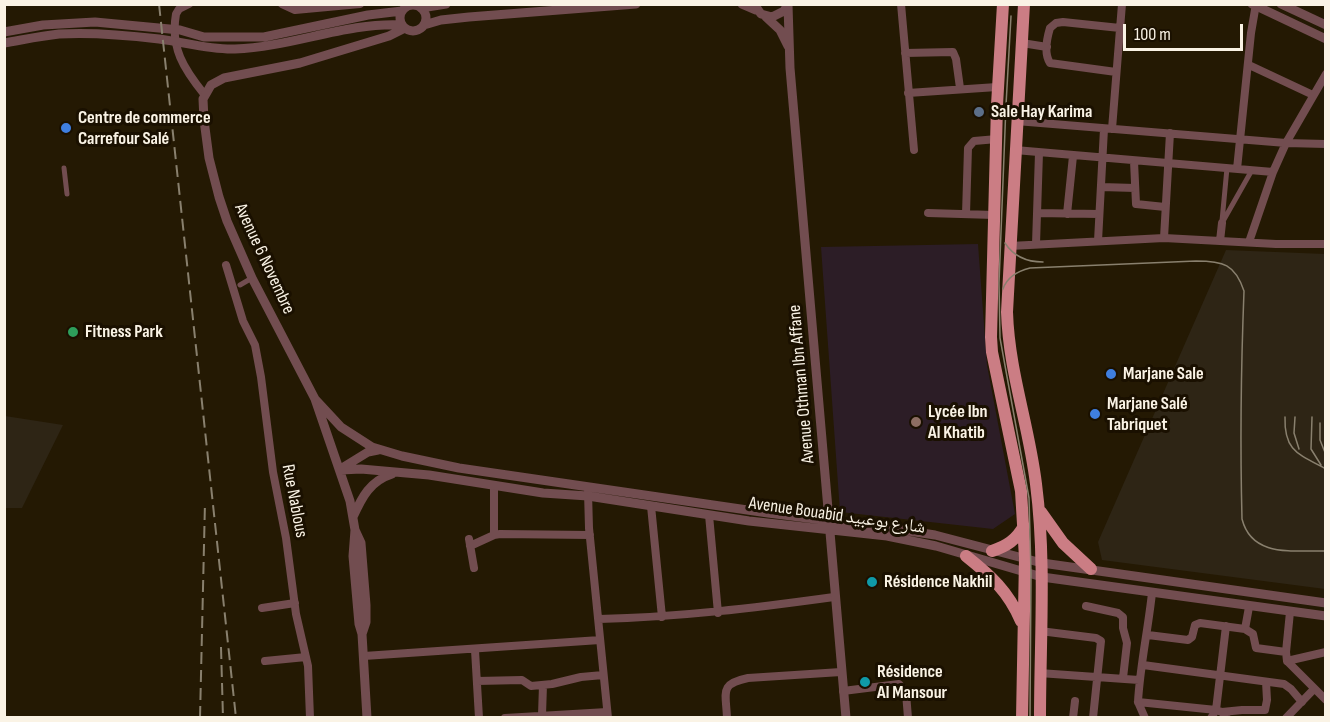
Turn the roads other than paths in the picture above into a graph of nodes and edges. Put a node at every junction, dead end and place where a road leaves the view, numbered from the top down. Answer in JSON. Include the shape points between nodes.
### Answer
{"nodes":[{"id":1,"x":189,"y":4,"type":"edge"},
{"id":2,"x":282,"y":4,"type":"edge"},
{"id":3,"x":360,"y":4,"type":"edge"},
{"id":4,"x":446,"y":4,"type":"edge"},
{"id":5,"x":636,"y":4,"type":"edge"},
{"id":6,"x":742,"y":4,"type":"edge"},
{"id":7,"x":902,"y":4,"type":"edge"},
{"id":8,"x":1003,"y":4,"type":"edge"},
{"id":9,"x":1024,"y":4,"type":"edge"},
{"id":10,"x":1122,"y":4,"type":"edge"},
{"id":11,"x":1281,"y":4,"type":"edge"},
{"id":12,"x":411,"y":5,"type":"edge"},
{"id":13,"x":788,"y":5,"type":"edge"},
{"id":14,"x":1255,"y":5,"type":"edge"},
{"id":15,"x":323,"y":6,"type":"edge"},
{"id":16,"x":755,"y":7,"type":"edge"},
{"id":17,"x":421,"y":8,"type":"junction"},
{"id":18,"x":402,"y":11,"type":"junction"},
{"id":19,"x":765,"y":16,"type":"junction"},
{"id":20,"x":381,"y":25,"type":"junction"},
{"id":21,"x":424,"y":25,"type":"junction"},
{"id":22,"x":1326,"y":25,"type":"edge"},
{"id":23,"x":403,"y":27,"type":"junction"},
{"id":24,"x":1120,"y":28,"type":"junction"},
{"id":25,"x":4,"y":32,"type":"edge"},
{"id":26,"x":384,"y":38,"type":"junction"},
{"id":27,"x":1326,"y":39,"type":"edge"},
{"id":28,"x":4,"y":43,"type":"edge"},
{"id":29,"x":1022,"y":43,"type":"junction"},
{"id":30,"x":1047,"y":47,"type":"junction"},
{"id":31,"x":789,"y":48,"type":"junction"},
{"id":32,"x":905,"y":53,"type":"junction"},
{"id":33,"x":1249,"y":65,"type":"junction"},
{"id":34,"x":1116,"y":72,"type":"junction"},
{"id":35,"x":1326,"y":74,"type":"edge"},
{"id":36,"x":998,"y":87,"type":"junction"},
{"id":37,"x":960,"y":88,"type":"junction"},
{"id":38,"x":908,"y":93,"type":"junction"},
{"id":39,"x":204,"y":94,"type":"junction"},
{"id":40,"x":1313,"y":95,"type":"junction"},
{"id":41,"x":1016,"y":121,"type":"junction"},
{"id":42,"x":1108,"y":129,"type":"junction"},
{"id":43,"x":1170,"y":134,"type":"junction"},
{"id":44,"x":997,"y":139,"type":"junction"},
{"id":45,"x":1240,"y":139,"type":"junction"},
{"id":46,"x":1286,"y":143,"type":"junction"},
{"id":47,"x":1326,"y":144,"type":"edge"},
{"id":48,"x":914,"y":150,"type":"dead end"},
{"id":49,"x":1015,"y":150,"type":"junction"},
{"id":50,"x":1039,"y":153,"type":"junction"},
{"id":51,"x":1073,"y":156,"type":"junction"},
{"id":52,"x":1102,"y":158,"type":"junction"},
{"id":53,"x":1134,"y":161,"type":"junction"},
{"id":54,"x":1169,"y":164,"type":"junction"},
{"id":55,"x":64,"y":168,"type":"dead end"},
{"id":56,"x":1227,"y":168,"type":"junction"},
{"id":57,"x":1237,"y":169,"type":"junction"},
{"id":58,"x":1252,"y":170,"type":"junction"},
{"id":59,"x":1273,"y":172,"type":"junction"},
{"id":60,"x":1101,"y":187,"type":"junction"},
{"id":61,"x":1135,"y":188,"type":"junction"},
{"id":62,"x":67,"y":194,"type":"dead end"},
{"id":63,"x":1165,"y":207,"type":"junction"},
{"id":64,"x":928,"y":213,"type":"dead end"},
{"id":65,"x":1037,"y":213,"type":"junction"},
{"id":66,"x":966,"y":214,"type":"junction"},
{"id":67,"x":1067,"y":214,"type":"junction"},
{"id":68,"x":1099,"y":214,"type":"junction"},
{"id":69,"x":994,"y":215,"type":"junction"},
{"id":70,"x":1222,"y":223,"type":"junction"},
{"id":71,"x":1164,"y":238,"type":"junction"},
{"id":72,"x":1098,"y":241,"type":"junction"},
{"id":73,"x":1220,"y":241,"type":"junction"},
{"id":74,"x":1249,"y":242,"type":"junction"},
{"id":75,"x":1036,"y":243,"type":"junction"},
{"id":76,"x":1326,"y":244,"type":"edge"},
{"id":77,"x":1010,"y":246,"type":"junction"},
{"id":78,"x":226,"y":265,"type":"dead end"},
{"id":79,"x":252,"y":278,"type":"junction"},
{"id":80,"x":238,"y":289,"type":"junction"},
{"id":81,"x":315,"y":399,"type":"junction"},
{"id":82,"x":380,"y":450,"type":"junction"},
{"id":83,"x":340,"y":470,"type":"junction"},
{"id":84,"x":397,"y":472,"type":"junction"},
{"id":85,"x":494,"y":484,"type":"junction"},
{"id":86,"x":588,"y":492,"type":"junction"},
{"id":87,"x":651,"y":506,"type":"junction"},
{"id":88,"x":1038,"y":507,"type":"junction"},
{"id":89,"x":709,"y":515,"type":"junction"},
{"id":90,"x":353,"y":517,"type":"junction"},
{"id":91,"x":829,"y":526,"type":"junction"},
{"id":92,"x":1024,"y":526,"type":"junction"},
{"id":93,"x":494,"y":535,"type":"junction"},
{"id":94,"x":590,"y":535,"type":"junction"},
{"id":95,"x":992,"y":551,"type":"junction"},
{"id":96,"x":966,"y":556,"type":"junction"},
{"id":97,"x":1025,"y":558,"type":"junction"},
{"id":98,"x":1042,"y":563,"type":"junction"},
{"id":99,"x":474,"y":568,"type":"dead end"},
{"id":100,"x":1090,"y":570,"type":"junction"},
{"id":101,"x":1024,"y":571,"type":"junction"},
{"id":102,"x":1042,"y":577,"type":"junction"},
{"id":103,"x":1152,"y":593,"type":"junction"},
{"id":104,"x":834,"y":597,"type":"junction"},
{"id":105,"x":295,"y":603,"type":"junction"},
{"id":106,"x":1326,"y":603,"type":"edge"},
{"id":107,"x":1086,"y":606,"type":"dead end"},
{"id":108,"x":1249,"y":606,"type":"junction"},
{"id":109,"x":262,"y":609,"type":"dead end"},
{"id":110,"x":1290,"y":612,"type":"junction"},
{"id":111,"x":718,"y":613,"type":"junction"},
{"id":112,"x":1326,"y":616,"type":"edge"},
{"id":113,"x":662,"y":618,"type":"junction"},
{"id":114,"x":599,"y":619,"type":"junction"},
{"id":115,"x":1226,"y":626,"type":"junction"},
{"id":116,"x":1024,"y":628,"type":"junction"},
{"id":117,"x":1245,"y":629,"type":"junction"},
{"id":118,"x":1040,"y":631,"type":"junction"},
{"id":119,"x":1148,"y":635,"type":"junction"},
{"id":120,"x":600,"y":640,"type":"junction"},
{"id":121,"x":475,"y":650,"type":"junction"},
{"id":122,"x":1286,"y":652,"type":"junction"},
{"id":123,"x":1326,"y":652,"type":"edge"},
{"id":124,"x":364,"y":656,"type":"junction"},
{"id":125,"x":306,"y":657,"type":"junction"},
{"id":126,"x":265,"y":661,"type":"dead end"},
{"id":127,"x":1287,"y":661,"type":"junction"},
{"id":128,"x":1143,"y":665,"type":"junction"},
{"id":129,"x":841,"y":672,"type":"junction"},
{"id":130,"x":1039,"y":673,"type":"junction"},
{"id":131,"x":603,"y":675,"type":"junction"},
{"id":132,"x":1221,"y":675,"type":"junction"},
{"id":133,"x":1099,"y":677,"type":"junction"},
{"id":134,"x":1123,"y":678,"type":"junction"},
{"id":135,"x":1139,"y":680,"type":"junction"},
{"id":136,"x":477,"y":681,"type":"junction"},
{"id":137,"x":1266,"y":682,"type":"junction"},
{"id":138,"x":543,"y":685,"type":"junction"},
{"id":139,"x":1326,"y":687,"type":"edge"},
{"id":140,"x":843,"y":691,"type":"junction"},
{"id":141,"x":1317,"y":691,"type":"junction"},
{"id":142,"x":1326,"y":700,"type":"edge"},
{"id":143,"x":1075,"y":701,"type":"dead end"},
{"id":144,"x":1138,"y":702,"type":"junction"},
{"id":145,"x":1302,"y":702,"type":"junction"},
{"id":146,"x":1219,"y":714,"type":"edge"},
{"id":147,"x":542,"y":715,"type":"junction"},
{"id":148,"x":607,"y":715,"type":"edge"},
{"id":149,"x":310,"y":717,"type":"edge"},
{"id":150,"x":368,"y":717,"type":"edge"},
{"id":151,"x":479,"y":717,"type":"edge"},
{"id":152,"x":505,"y":717,"type":"edge"},
{"id":153,"x":727,"y":717,"type":"edge"},
{"id":154,"x":846,"y":717,"type":"edge"},
{"id":155,"x":908,"y":717,"type":"edge"},
{"id":156,"x":1022,"y":717,"type":"edge"},
{"id":157,"x":1040,"y":717,"type":"edge"},
{"id":158,"x":1073,"y":717,"type":"edge"},
{"id":159,"x":1093,"y":717,"type":"edge"},
{"id":160,"x":1145,"y":717,"type":"edge"},
{"id":161,"x":1286,"y":717,"type":"edge"}],
"edges":[{"from":1,"to":39,"type":"street","via":[[176,14],[177,50],[183,66]]},
{"from":2,"to":15,"type":"street","via":[[295,10]]},
{"from":3,"to":15,"type":"street"},
{"from":4,"to":17,"type":"street"},
{"from":5,"to":21,"type":"street","via":[[461,18]]},
{"from":6,"to":16,"type":"street","name":"Avenue Othman Ibn Affane"},
{"from":7,"to":32,"type":"street"},
{"from":8,"to":36,"type":"main road"},
{"from":9,"to":29,"type":"main road"},
{"from":10,"to":24,"type":"street"},
{"from":11,"to":22,"type":"street"},
{"from":12,"to":17,"type":"street"},
{"from":12,"to":18,"type":"street"},
{"from":13,"to":19,"type":"street","via":[[778,15]]},
{"from":13,"to":31,"type":"street","name":"Avenue Othman Ibn Affane"},
{"from":14,"to":27,"type":"street"},
{"from":14,"to":33,"type":"street"},
{"from":16,"to":19,"type":"street","name":"Avenue Othman Ibn Affane"},
{"from":17,"to":21,"type":"street","via":[[426,18]]},
{"from":18,"to":23,"type":"street"},
{"from":18,"to":25,"type":"street","via":[[264,37],[204,37],[180,30],[78,22]]},
{"from":19,"to":31,"type":"street","name":"Avenue Othman Ibn Affane","via":[[780,30]]},
{"from":20,"to":23,"type":"street"},
{"from":20,"to":26,"type":"street","via":[[389,31]]},
{"from":20,"to":28,"type":"street","via":[[247,48],[211,48],[111,34],[60,34]]},
{"from":21,"to":23,"type":"street","via":[[415,31]]},
{"from":23,"to":26,"type":"street"},
{"from":24,"to":30,"type":"street","via":[[1059,22],[1050,28]]},
{"from":24,"to":34,"type":"street"},
{"from":26,"to":39,"type":"street","via":[[300,63],[230,76],[211,85]]},
{"from":29,"to":30,"type":"street"},
{"from":29,"to":41,"type":"main road"},
{"from":30,"to":34,"type":"street","via":[[1050,63]]},
{"from":31,"to":91,"type":"street","name":"Avenue Othman Ibn Affane"},
{"from":32,"to":37,"type":"street","via":[[953,52]]},
{"from":32,"to":38,"type":"street"},
{"from":33,"to":40,"type":"street"},
{"from":33,"to":45,"type":"street"},
{"from":34,"to":42,"type":"street"},
{"from":35,"to":40,"type":"street"},
{"from":36,"to":37,"type":"street"},
{"from":36,"to":44,"type":"main road"},
{"from":37,"to":38,"type":"street"},
{"from":38,"to":48,"type":"street"},
{"from":39,"to":79,"type":"street","name":"Avenue 6 Novembre","via":[[209,158],[219,198]]},
{"from":40,"to":46,"type":"street"},
{"from":41,"to":42,"type":"street"},
{"from":41,"to":49,"type":"main road"},
{"from":42,"to":43,"type":"street"},
{"from":42,"to":52,"type":"street"},
{"from":43,"to":45,"type":"street"},
{"from":43,"to":54,"type":"street"},
{"from":44,"to":66,"type":"street","via":[[975,141],[968,148]]},
{"from":44,"to":69,"type":"main road"},
{"from":45,"to":46,"type":"street"},
{"from":45,"to":57,"type":"street"},
{"from":46,"to":47,"type":"street"},
{"from":46,"to":59,"type":"street"},
{"from":49,"to":50,"type":"street"},
{"from":49,"to":77,"type":"main road"},
{"from":50,"to":51,"type":"street"},
{"from":50,"to":65,"type":"street"},
{"from":51,"to":52,"type":"street"},
{"from":51,"to":67,"type":"street"},
{"from":52,"to":53,"type":"street"},
{"from":52,"to":60,"type":"street"},
{"from":53,"to":54,"type":"street"},
{"from":53,"to":61,"type":"street"},
{"from":54,"to":56,"type":"street"},
{"from":54,"to":63,"type":"street"},
{"from":55,"to":62,"type":"street"},
{"from":56,"to":57,"type":"street"},
{"from":56,"to":70,"type":"street"},
{"from":57,"to":58,"type":"street"},
{"from":58,"to":59,"type":"street"},
{"from":58,"to":70,"type":"street"},
{"from":59,"to":74,"type":"street"},
{"from":60,"to":61,"type":"street"},
{"from":60,"to":68,"type":"street"},
{"from":61,"to":63,"type":"street","via":[[1136,204]]},
{"from":63,"to":71,"type":"street"},
{"from":64,"to":66,"type":"street"},
{"from":65,"to":67,"type":"street"},
{"from":65,"to":75,"type":"street"},
{"from":66,"to":69,"type":"street"},
{"from":67,"to":68,"type":"street"},
{"from":68,"to":72,"type":"street"},
{"from":69,"to":92,"type":"main road","via":[[992,352],[1022,491]]},
{"from":70,"to":73,"type":"street"},
{"from":71,"to":72,"type":"street"},
{"from":71,"to":73,"type":"street"},
{"from":72,"to":75,"type":"street"},
{"from":73,"to":74,"type":"street"},
{"from":74,"to":76,"type":"street"},
{"from":75,"to":77,"type":"street"},
{"from":77,"to":88,"type":"main road","via":[[1008,339]]},
{"from":78,"to":80,"type":"street","name":"Rue Nablous"},
{"from":79,"to":80,"type":"street"},
{"from":79,"to":81,"type":"street","name":"Avenue 6 Novembre"},
{"from":80,"to":105,"type":"street","name":"Rue Nablous","via":[[257,354]]},
{"from":81,"to":82,"type":"street","name":"Avenue Bouabid شارع بوعبيد","via":[[341,427]]},
{"from":81,"to":83,"type":"street","name":"Avenue 6 Novembre"},
{"from":82,"to":83,"type":"street","via":[[368,452]]},
{"from":82,"to":86,"type":"street","name":"Avenue Bouabid شارع بوعبيد"},
{"from":83,"to":84,"type":"street","name":"Avenue Bouabid شارع بوعبيد"},
{"from":83,"to":90,"type":"street","name":"Avenue 6 Novembre"},
{"from":84,"to":85,"type":"street","name":"Avenue Bouabid شارع بوعبيد"},
{"from":84,"to":90,"type":"street","via":[[370,487]]},
{"from":85,"to":86,"type":"street","name":"Avenue Bouabid شارع بوعبيد","via":[[543,493]]},
{"from":85,"to":93,"type":"street"},
{"from":86,"to":87,"type":"street","name":"Avenue Bouabid شارع بوعبيد"},
{"from":86,"to":91,"type":"street","name":"Avenue Bouabid شارع بوعبيد"},
{"from":86,"to":94,"type":"street"},
{"from":87,"to":89,"type":"street","name":"Avenue Bouabid شارع بوعبيد"},
{"from":87,"to":113,"type":"street"},
{"from":88,"to":98,"type":"main road"},
{"from":88,"to":100,"type":"main road","via":[[1063,543]]},
{"from":89,"to":91,"type":"street","name":"Avenue Bouabid شارع بوعبيد"},
{"from":89,"to":111,"type":"street"},
{"from":90,"to":124,"type":"street","name":"Avenue 6 Novembre"},
{"from":91,"to":95,"type":"street","name":"Avenue Bouabid شارع بوعبيد","via":[[935,535]]},
{"from":91,"to":96,"type":"street","name":"Avenue Bouabid شارع بوعبيد","via":[[909,540]]},
{"from":91,"to":104,"type":"street","name":"Avenue Othman Ibn Affane"},
{"from":92,"to":95,"type":"main road","via":[[1009,544]]},
{"from":92,"to":97,"type":"main road"},
{"from":93,"to":94,"type":"street"},
{"from":93,"to":99,"type":"street","via":[[470,542]]},
{"from":94,"to":114,"type":"street"},
{"from":95,"to":97,"type":"street","name":"Avenue Bouabid شارع بوعبيد"},
{"from":96,"to":101,"type":"street","name":"Avenue Bouabid شارع بوعبيد"},
{"from":96,"to":116,"type":"main road","via":[[1007,594]]},
{"from":97,"to":98,"type":"street","name":"Avenue Bouabid شارع بوعبيد"},
{"from":97,"to":101,"type":"main road"},
{"from":98,"to":100,"type":"street","name":"Avenue Bouabid شارع بوعبيد"},
{"from":98,"to":102,"type":"main road"},
{"from":100,"to":106,"type":"street","name":"Avenue Bouabid شارع بوعبيد"},
{"from":101,"to":102,"type":"street","name":"Avenue Bouabid شارع بوعبيد"},
{"from":101,"to":116,"type":"main road"},
{"from":102,"to":103,"type":"street","name":"Avenue Bouabid شارع بوعبيد"},
{"from":102,"to":118,"type":"main road"},
{"from":103,"to":108,"type":"street","name":"Avenue Bouabid شارع بوعبيد"},
{"from":103,"to":119,"type":"street"},
{"from":104,"to":111,"type":"street"},
{"from":104,"to":129,"type":"street","name":"Avenue Othman Ibn Affane"},
{"from":105,"to":109,"type":"street"},
{"from":105,"to":125,"type":"street","name":"Rue Nablous"},
{"from":107,"to":134,"type":"street","via":[[1123,617],[1127,643]]},
{"from":108,"to":110,"type":"street","name":"Avenue Bouabid شارع بوعبيد"},
{"from":108,"to":117,"type":"street"},
{"from":110,"to":112,"type":"street","name":"Avenue Bouabid شارع بوعبيد"},
{"from":110,"to":122,"type":"street"},
{"from":111,"to":113,"type":"street"},
{"from":113,"to":114,"type":"street"},
{"from":114,"to":120,"type":"street"},
{"from":115,"to":117,"type":"street"},
{"from":115,"to":119,"type":"street","via":[[1198,624],[1188,640]]},
{"from":115,"to":132,"type":"street"},
{"from":116,"to":156,"type":"main road"},
{"from":117,"to":122,"type":"street","via":[[1253,634],[1258,650]]},
{"from":118,"to":130,"type":"main road"},
{"from":118,"to":133,"type":"street","via":[[1100,639]]},
{"from":119,"to":128,"type":"street"},
{"from":120,"to":121,"type":"street"},
{"from":120,"to":131,"type":"street"},
{"from":121,"to":124,"type":"street"},
{"from":121,"to":136,"type":"street"},
{"from":122,"to":127,"type":"street"},
{"from":123,"to":127,"type":"street"},
{"from":124,"to":150,"type":"street","name":"Avenue 6 Novembre"},
{"from":125,"to":126,"type":"street"},
{"from":125,"to":149,"type":"street","name":"Rue Nablous"},
{"from":127,"to":141,"type":"street"},
{"from":128,"to":132,"type":"street"},
{"from":128,"to":135,"type":"street"},
{"from":129,"to":140,"type":"street","name":"Avenue Othman Ibn Affane"},
{"from":129,"to":153,"type":"street","via":[[733,681],[726,689]]},
{"from":130,"to":133,"type":"street"},
{"from":130,"to":157,"type":"main road"},
{"from":131,"to":138,"type":"street"},
{"from":131,"to":148,"type":"street"},
{"from":132,"to":137,"type":"street"},
{"from":132,"to":146,"type":"street"},
{"from":133,"to":134,"type":"street"},
{"from":133,"to":159,"type":"street"},
{"from":134,"to":135,"type":"street"},
{"from":135,"to":144,"type":"street"},
{"from":136,"to":138,"type":"street","via":[[522,680],[531,686]]},
{"from":136,"to":151,"type":"street"},
{"from":137,"to":145,"type":"street","via":[[1288,686]]},
{"from":137,"to":146,"type":"street","via":[[1264,710]]},
{"from":138,"to":147,"type":"street"},
{"from":139,"to":141,"type":"street"},
{"from":140,"to":154,"type":"street","name":"Avenue Othman Ibn Affane"},
{"from":140,"to":155,"type":"street","via":[[899,684],[906,693]]},
{"from":141,"to":142,"type":"street"},
{"from":141,"to":145,"type":"street"},
{"from":143,"to":158,"type":"street"},
{"from":144,"to":146,"type":"street"},
{"from":144,"to":160,"type":"street"},
{"from":145,"to":161,"type":"street"},
{"from":147,"to":148,"type":"street"},
{"from":147,"to":152,"type":"street"}]}
